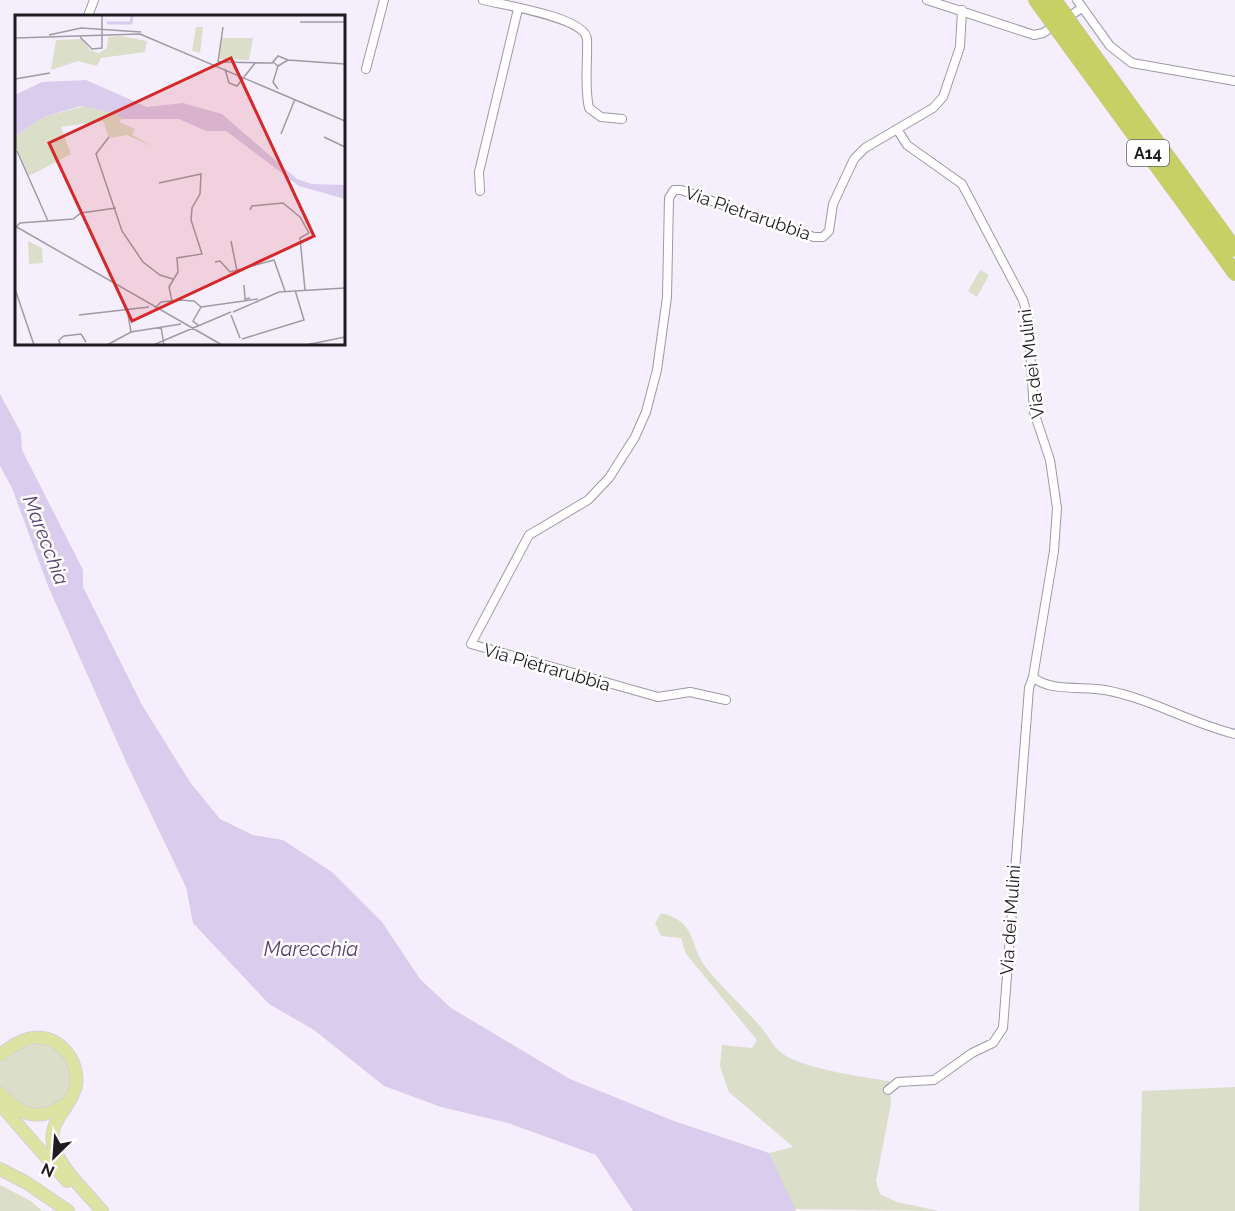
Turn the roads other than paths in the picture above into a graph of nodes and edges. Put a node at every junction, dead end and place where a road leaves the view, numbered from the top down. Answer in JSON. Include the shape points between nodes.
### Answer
{"nodes":[{"id":1,"x":94,"y":0,"type":"edge"},
{"id":2,"x":384,"y":0,"type":"edge"},
{"id":3,"x":483,"y":0,"type":"edge"},
{"id":4,"x":927,"y":0,"type":"edge"},
{"id":5,"x":1036,"y":0,"type":"edge"},
{"id":6,"x":1080,"y":4,"type":"edge"},
{"id":7,"x":518,"y":9,"type":"junction"},
{"id":8,"x":962,"y":10,"type":"junction"},
{"id":9,"x":88,"y":15,"type":"edge"},
{"id":10,"x":1060,"y":18,"type":"edge"},
{"id":11,"x":366,"y":69,"type":"dead end"},
{"id":12,"x":1235,"y":81,"type":"edge"},
{"id":13,"x":622,"y":119,"type":"dead end"},
{"id":14,"x":897,"y":129,"type":"junction"},
{"id":15,"x":480,"y":191,"type":"dead end"},
{"id":16,"x":1235,"y":249,"type":"edge"},
{"id":17,"x":1235,"y":273,"type":"edge"},
{"id":18,"x":1033,"y":677,"type":"junction"},
{"id":19,"x":726,"y":700,"type":"dead end"},
{"id":20,"x":1235,"y":734,"type":"edge"},
{"id":21,"x":1,"y":1054,"type":"edge"},
{"id":22,"x":888,"y":1090,"type":"dead end"},
{"id":23,"x":0,"y":1093,"type":"edge"},
{"id":24,"x":69,"y":1101,"type":"junction"},
{"id":25,"x":0,"y":1104,"type":"edge"},
{"id":26,"x":0,"y":1169,"type":"edge"},
{"id":27,"x":68,"y":1211,"type":"edge"},
{"id":28,"x":93,"y":1211,"type":"edge"},
{"id":29,"x":102,"y":1211,"type":"edge"}],
"edges":[{"from":1,"to":9,"type":"street"},
{"from":2,"to":11,"type":"street"},
{"from":3,"to":7,"type":"street"},
{"from":4,"to":8,"type":"street"},
{"from":5,"to":10,"type":"highway","number":"A14"},
{"from":6,"to":8,"type":"street","via":[[1043,33],[1034,34]]},
{"from":6,"to":12,"type":"street","via":[[1110,46],[1132,63]]},
{"from":7,"to":13,"type":"street","via":[[565,19],[578,26],[587,36],[589,108],[601,117]]},
{"from":7,"to":15,"type":"street","via":[[479,172]]},
{"from":8,"to":14,"type":"street","name":"Via Pietrarubbia","via":[[956,66],[943,97],[933,108]]},
{"from":10,"to":16,"type":"highway","number":"A14"},
{"from":10,"to":17,"type":"highway","number":"A14"},
{"from":14,"to":18,"type":"street","name":"Via dei Mulini","via":[[907,145],[962,184],[1028,316],[1034,412],[1050,460],[1057,508],[1054,551]]},
{"from":14,"to":19,"type":"street","name":"Via Pietrarubbia","via":[[854,159],[833,204],[829,231],[823,237],[687,191],[671,193],[667,297],[657,370],[635,437],[609,478],[588,500],[529,535],[471,644],[658,697],[690,692]]},
{"from":18,"to":20,"type":"street","via":[[1045,683],[1135,697]]},
{"from":18,"to":22,"type":"street","name":"Via dei Mulini","via":[[1029,688],[1003,1028],[993,1043],[934,1080],[898,1082]]},
{"from":21,"to":24,"type":"main road","via":[[29,1038],[55,1042],[66,1051],[76,1073]]},
{"from":23,"to":24,"type":"main road","via":[[10,1105],[28,1115],[54,1112]]},
{"from":24,"to":29,"type":"main road","via":[[52,1132],[53,1146]]},
{"from":25,"to":28,"type":"main road"},
{"from":26,"to":27,"type":"main road"}]}
